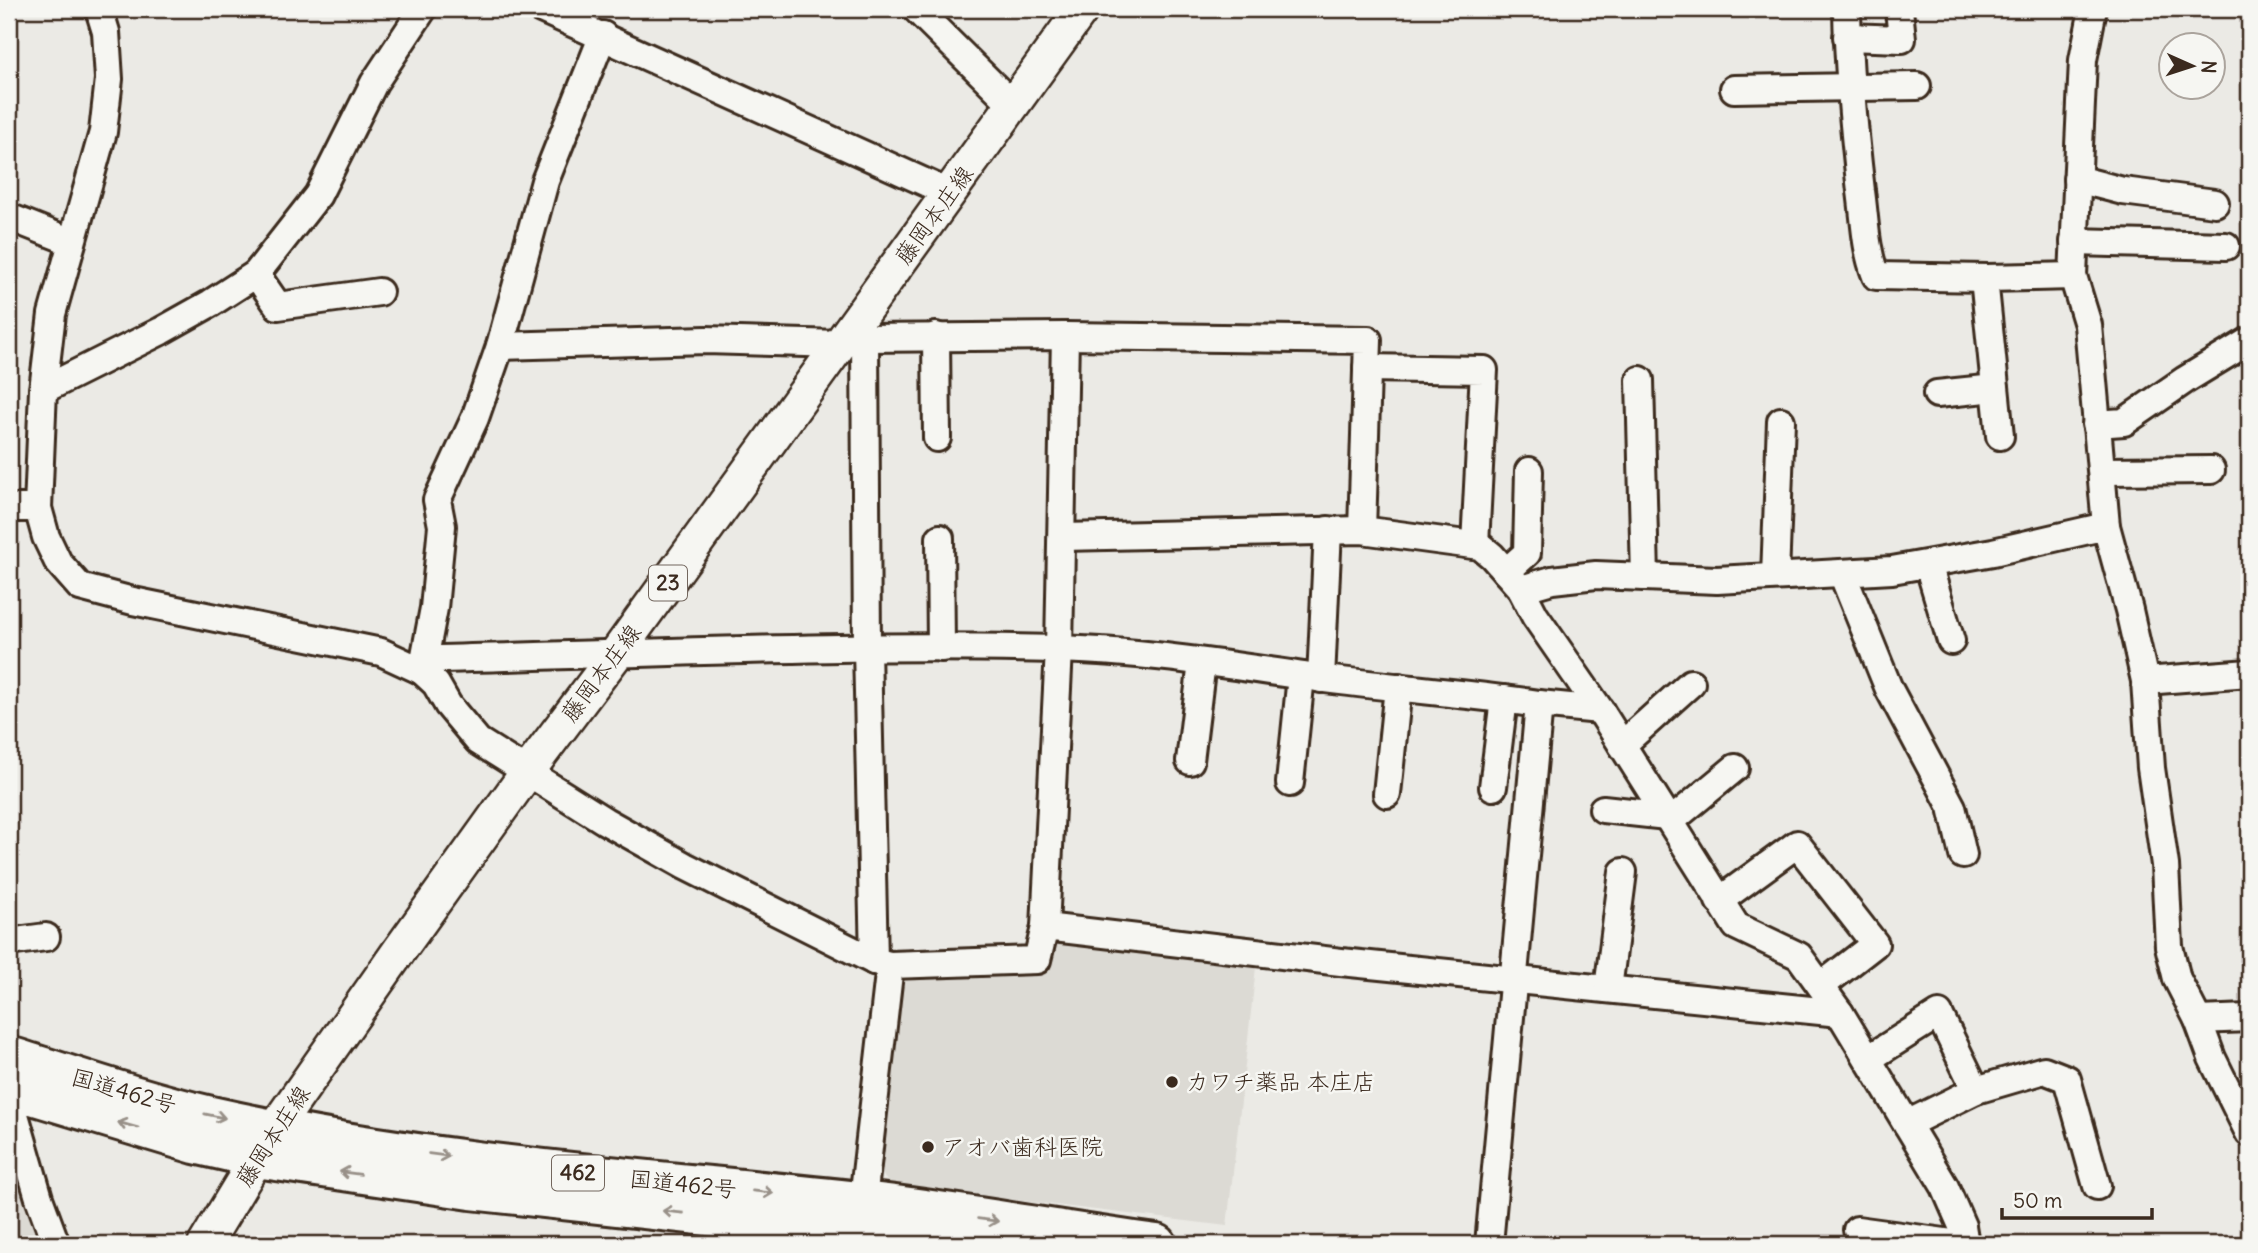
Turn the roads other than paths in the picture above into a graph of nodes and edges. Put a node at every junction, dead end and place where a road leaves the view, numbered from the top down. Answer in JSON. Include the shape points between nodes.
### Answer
{"nodes":[{"id":1,"x":99,"y":9,"type":"edge"},
{"id":2,"x":423,"y":9,"type":"edge"},
{"id":3,"x":541,"y":9,"type":"edge"},
{"id":4,"x":916,"y":9,"type":"edge"},
{"id":5,"x":1082,"y":9,"type":"edge"},
{"id":6,"x":1847,"y":9,"type":"edge"},
{"id":7,"x":1899,"y":9,"type":"edge"},
{"id":8,"x":2092,"y":9,"type":"edge"},
{"id":9,"x":603,"y":35,"type":"junction"},
{"id":10,"x":1847,"y":37,"type":"junction"},
{"id":11,"x":1851,"y":86,"type":"junction"},
{"id":12,"x":1917,"y":86,"type":"dead end"},
{"id":13,"x":1734,"y":89,"type":"dead end"},
{"id":14,"x":1013,"y":105,"type":"junction"},
{"id":15,"x":2077,"y":178,"type":"junction"},
{"id":16,"x":949,"y":193,"type":"junction"},
{"id":17,"x":2215,"y":203,"type":"dead end"},
{"id":18,"x":9,"y":216,"type":"edge"},
{"id":19,"x":72,"y":242,"type":"junction"},
{"id":20,"x":2074,"y":243,"type":"junction"},
{"id":21,"x":2226,"y":246,"type":"dead end"},
{"id":22,"x":256,"y":274,"type":"junction"},
{"id":23,"x":2073,"y":275,"type":"junction"},
{"id":24,"x":1983,"y":278,"type":"junction"},
{"id":25,"x":379,"y":292,"type":"dead end"},
{"id":26,"x":1065,"y":335,"type":"junction"},
{"id":27,"x":936,"y":336,"type":"junction"},
{"id":28,"x":852,"y":337,"type":"junction"},
{"id":29,"x":2249,"y":341,"type":"edge"},
{"id":30,"x":500,"y":346,"type":"junction"},
{"id":31,"x":1367,"y":368,"type":"junction"},
{"id":32,"x":1640,"y":380,"type":"dead end"},
{"id":33,"x":1995,"y":388,"type":"junction"},
{"id":34,"x":43,"y":390,"type":"junction"},
{"id":35,"x":1937,"y":394,"type":"dead end"},
{"id":36,"x":1781,"y":421,"type":"dead end"},
{"id":37,"x":2096,"y":424,"type":"junction"},
{"id":38,"x":2000,"y":436,"type":"dead end"},
{"id":39,"x":937,"y":439,"type":"dead end"},
{"id":40,"x":2211,"y":470,"type":"dead end"},
{"id":41,"x":1529,"y":471,"type":"dead end"},
{"id":42,"x":2102,"y":471,"type":"junction"},
{"id":43,"x":9,"y":508,"type":"edge"},
{"id":44,"x":38,"y":508,"type":"junction"},
{"id":45,"x":2106,"y":526,"type":"junction"},
{"id":46,"x":1328,"y":530,"type":"junction"},
{"id":47,"x":1362,"y":530,"type":"junction"},
{"id":48,"x":1063,"y":537,"type":"junction"},
{"id":49,"x":940,"y":538,"type":"dead end"},
{"id":50,"x":1475,"y":545,"type":"junction"},
{"id":51,"x":1928,"y":564,"type":"junction"},
{"id":52,"x":1842,"y":573,"type":"junction"},
{"id":53,"x":1775,"y":576,"type":"junction"},
{"id":54,"x":1645,"y":577,"type":"junction"},
{"id":55,"x":1513,"y":580,"type":"junction"},
{"id":56,"x":1951,"y":641,"type":"dead end"},
{"id":57,"x":867,"y":648,"type":"junction"},
{"id":58,"x":941,"y":648,"type":"junction"},
{"id":59,"x":1059,"y":649,"type":"junction"},
{"id":60,"x":616,"y":654,"type":"junction"},
{"id":61,"x":1202,"y":662,"type":"junction"},
{"id":62,"x":422,"y":671,"type":"junction"},
{"id":63,"x":2249,"y":673,"type":"edge"},
{"id":64,"x":1311,"y":677,"type":"junction"},
{"id":65,"x":2145,"y":681,"type":"junction"},
{"id":66,"x":1691,"y":683,"type":"dead end"},
{"id":67,"x":1398,"y":687,"type":"junction"},
{"id":68,"x":1504,"y":699,"type":"junction"},
{"id":69,"x":1539,"y":705,"type":"junction"},
{"id":70,"x":1600,"y":710,"type":"junction"},
{"id":71,"x":1622,"y":745,"type":"junction"},
{"id":72,"x":1190,"y":761,"type":"dead end"},
{"id":73,"x":1735,"y":768,"type":"dead end"},
{"id":74,"x":528,"y":771,"type":"junction"},
{"id":75,"x":1290,"y":783,"type":"dead end"},
{"id":76,"x":1493,"y":787,"type":"dead end"},
{"id":77,"x":1387,"y":794,"type":"dead end"},
{"id":78,"x":1603,"y":809,"type":"dead end"},
{"id":79,"x":1669,"y":819,"type":"junction"},
{"id":80,"x":1963,"y":855,"type":"dead end"},
{"id":81,"x":1623,"y":872,"type":"dead end"},
{"id":82,"x":1719,"y":901,"type":"junction"},
{"id":83,"x":1045,"y":927,"type":"junction"},
{"id":84,"x":46,"y":937,"type":"dead end"},
{"id":85,"x":9,"y":942,"type":"edge"},
{"id":86,"x":882,"y":963,"type":"junction"},
{"id":87,"x":1515,"y":979,"type":"junction"},
{"id":88,"x":1821,"y":986,"type":"junction"},
{"id":89,"x":1608,"y":989,"type":"junction"},
{"id":90,"x":1840,"y":1013,"type":"junction"},
{"id":91,"x":2249,"y":1018,"type":"edge"},
{"id":92,"x":2198,"y":1020,"type":"junction"},
{"id":93,"x":9,"y":1056,"type":"edge"},
{"id":94,"x":1868,"y":1059,"type":"junction"},
{"id":95,"x":9,"y":1088,"type":"edge"},
{"id":96,"x":1976,"y":1090,"type":"junction"},
{"id":97,"x":9,"y":1094,"type":"edge"},
{"id":98,"x":1907,"y":1124,"type":"junction"},
{"id":99,"x":2249,"y":1133,"type":"edge"},
{"id":100,"x":266,"y":1143,"type":"junction"},
{"id":101,"x":2097,"y":1186,"type":"dead end"},
{"id":102,"x":860,"y":1226,"type":"edge"},
{"id":103,"x":1857,"y":1230,"type":"dead end"},
{"id":104,"x":56,"y":1244,"type":"edge"},
{"id":105,"x":205,"y":1244,"type":"edge"},
{"id":106,"x":960,"y":1244,"type":"edge"},
{"id":107,"x":1157,"y":1244,"type":"edge"},
{"id":108,"x":1489,"y":1244,"type":"edge"},
{"id":109,"x":1959,"y":1244,"type":"edge"},
{"id":110,"x":1965,"y":1244,"type":"edge"}],
"edges":[{"from":1,"to":19,"type":"street","via":[[106,32],[109,79],[103,132]]},
{"from":2,"to":22,"type":"street","via":[[374,83],[318,195]]},
{"from":3,"to":9,"type":"street"},
{"from":4,"to":14,"type":"street"},
{"from":5,"to":14,"type":"main road","name":"藤岡本庄線","number":"23"},
{"from":6,"to":10,"type":"street"},
{"from":7,"to":10,"type":"street","via":[[1902,39]]},
{"from":8,"to":15,"type":"street","via":[[2083,60]]},
{"from":9,"to":16,"type":"street"},
{"from":9,"to":30,"type":"street","via":[[545,181]]},
{"from":10,"to":11,"type":"street"},
{"from":11,"to":12,"type":"street"},
{"from":11,"to":13,"type":"street"},
{"from":11,"to":24,"type":"street","via":[[1870,260],[1876,276]]},
{"from":14,"to":16,"type":"main road","name":"藤岡本庄線","number":"23"},
{"from":15,"to":17,"type":"street","via":[[2123,191]]},
{"from":15,"to":20,"type":"street"},
{"from":16,"to":28,"type":"main road","name":"藤岡本庄線","number":"23"},
{"from":18,"to":19,"type":"street"},
{"from":19,"to":34,"type":"street","via":[[52,314]]},
{"from":20,"to":21,"type":"street"},
{"from":20,"to":23,"type":"street"},
{"from":22,"to":25,"type":"street","via":[[278,306]]},
{"from":22,"to":34,"type":"street","via":[[162,331]]},
{"from":23,"to":24,"type":"street"},
{"from":23,"to":37,"type":"street","via":[[2088,325]]},
{"from":24,"to":33,"type":"street"},
{"from":26,"to":27,"type":"street"},
{"from":26,"to":31,"type":"street","via":[[1368,340]]},
{"from":26,"to":48,"type":"street"},
{"from":27,"to":28,"type":"street"},
{"from":27,"to":39,"type":"street"},
{"from":28,"to":30,"type":"street"},
{"from":28,"to":57,"type":"street"},
{"from":28,"to":60,"type":"main road","name":"藤岡本庄線","number":"23"},
{"from":29,"to":37,"type":"street","via":[[2124,422]]},
{"from":30,"to":62,"type":"street","via":[[475,418],[437,500],[442,526]]},
{"from":31,"to":47,"type":"street"},
{"from":31,"to":50,"type":"street","via":[[1484,370]]},
{"from":32,"to":54,"type":"street"},
{"from":33,"to":35,"type":"street"},
{"from":33,"to":38,"type":"street"},
{"from":34,"to":44,"type":"street"},
{"from":36,"to":53,"type":"street"},
{"from":37,"to":42,"type":"street"},
{"from":40,"to":42,"type":"street"},
{"from":41,"to":55,"type":"street","via":[[1527,553]]},
{"from":42,"to":45,"type":"street"},
{"from":43,"to":44,"type":"street"},
{"from":44,"to":62,"type":"street","via":[[58,562],[80,587],[381,652]]},
{"from":45,"to":51,"type":"street"},
{"from":45,"to":65,"type":"street"},
{"from":46,"to":47,"type":"street"},
{"from":46,"to":48,"type":"street"},
{"from":46,"to":64,"type":"street"},
{"from":47,"to":50,"type":"street"},
{"from":48,"to":59,"type":"street"},
{"from":49,"to":58,"type":"street"},
{"from":50,"to":55,"type":"street"},
{"from":51,"to":52,"type":"street"},
{"from":51,"to":56,"type":"street"},
{"from":52,"to":53,"type":"street"},
{"from":52,"to":80,"type":"street","via":[[1889,689],[1952,807]]},
{"from":53,"to":54,"type":"street","via":[[1717,580]]},
{"from":54,"to":55,"type":"street"},
{"from":55,"to":70,"type":"street"},
{"from":57,"to":58,"type":"street"},
{"from":57,"to":60,"type":"street"},
{"from":57,"to":86,"type":"street"},
{"from":58,"to":59,"type":"street"},
{"from":59,"to":61,"type":"street"},
{"from":59,"to":83,"type":"street"},
{"from":60,"to":62,"type":"street","via":[[433,659]]},
{"from":60,"to":74,"type":"main road","name":"藤岡本庄線","number":"23"},
{"from":61,"to":64,"type":"street"},
{"from":61,"to":72,"type":"street"},
{"from":62,"to":74,"type":"street","via":[[478,741]]},
{"from":63,"to":65,"type":"street"},
{"from":64,"to":67,"type":"street"},
{"from":64,"to":75,"type":"street"},
{"from":65,"to":92,"type":"street","via":[[2169,946],[2177,979]]},
{"from":66,"to":71,"type":"street"},
{"from":67,"to":68,"type":"street"},
{"from":67,"to":77,"type":"street"},
{"from":68,"to":69,"type":"street"},
{"from":68,"to":76,"type":"street"},
{"from":69,"to":70,"type":"street"},
{"from":69,"to":87,"type":"street"},
{"from":70,"to":71,"type":"street"},
{"from":71,"to":79,"type":"street"},
{"from":73,"to":79,"type":"street"},
{"from":74,"to":86,"type":"street","via":[[685,866]]},
{"from":74,"to":100,"type":"main road","name":"藤岡本庄線","number":"23"},
{"from":78,"to":79,"type":"street"},
{"from":79,"to":82,"type":"street"},
{"from":81,"to":89,"type":"street"},
{"from":82,"to":88,"type":"street","via":[[1735,926],[1799,956]]},
{"from":82,"to":88,"type":"street","via":[[1797,844],[1875,944]]},
{"from":83,"to":86,"type":"street","via":[[1037,960]]},
{"from":83,"to":87,"type":"street"},
{"from":84,"to":85,"type":"street"},
{"from":86,"to":102,"type":"street"},
{"from":87,"to":89,"type":"street"},
{"from":87,"to":108,"type":"street"},
{"from":88,"to":90,"type":"street"},
{"from":89,"to":90,"type":"street"},
{"from":90,"to":94,"type":"street"},
{"from":91,"to":92,"type":"street"},
{"from":92,"to":99,"type":"street"},
{"from":93,"to":100,"type":"highway","name":"国道462号","number":"462","one_way":true,"via":[[210,1116]]},
{"from":94,"to":96,"type":"street","via":[[1939,1014]]},
{"from":94,"to":98,"type":"street"},
{"from":100,"to":95,"type":"highway","name":"国道462号","number":"462","one_way":true,"via":[[194,1144]]},
{"from":96,"to":98,"type":"street"},
{"from":96,"to":101,"type":"street","via":[[2044,1070],[2067,1079]]},
{"from":97,"to":104,"type":"street"},
{"from":98,"to":110,"type":"street","via":[[1945,1187]]},
{"from":100,"to":102,"type":"highway","name":"国道462号","number":"462","via":[[471,1190]]},
{"from":100,"to":105,"type":"main road","name":"藤岡本庄線","number":"23"},
{"from":102,"to":106,"type":"highway","name":"国道462号","number":"462"},
{"from":102,"to":107,"type":"highway","name":"国道462号","number":"462","one_way":true},
{"from":103,"to":109,"type":"street"}]}
